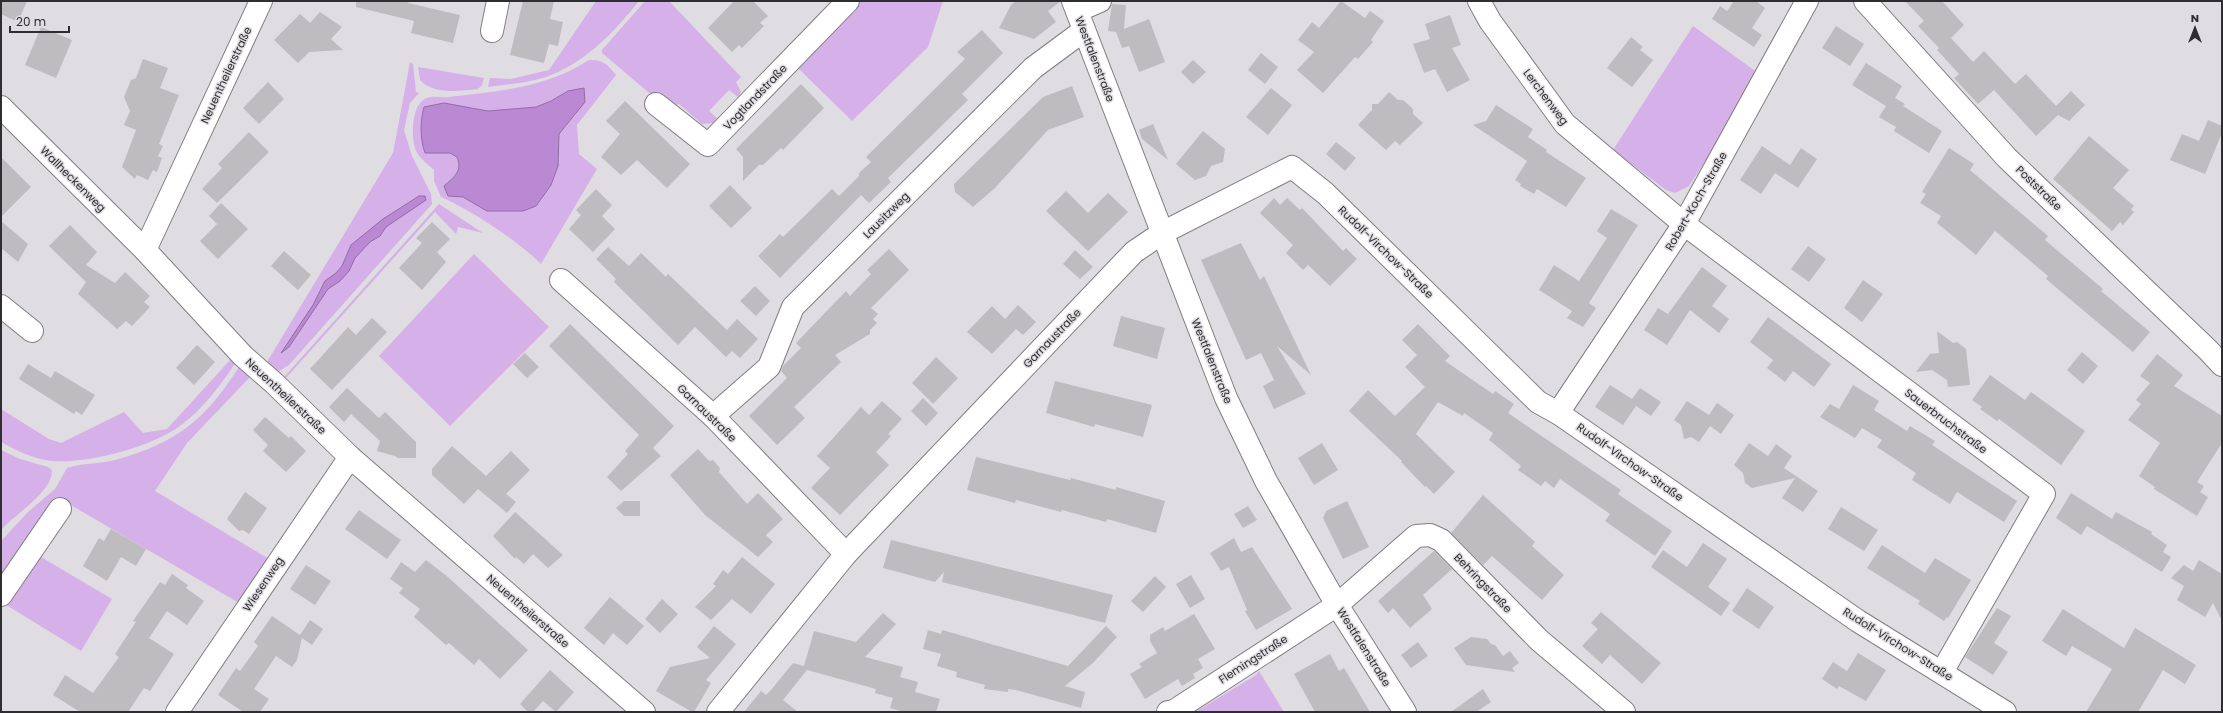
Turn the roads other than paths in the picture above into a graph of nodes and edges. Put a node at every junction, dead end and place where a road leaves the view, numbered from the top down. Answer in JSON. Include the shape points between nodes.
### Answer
{"nodes":[{"id":1,"x":261,"y":1,"type":"edge"},
{"id":2,"x":498,"y":1,"type":"edge"},
{"id":3,"x":848,"y":1,"type":"edge"},
{"id":4,"x":1100,"y":1,"type":"edge"},
{"id":5,"x":1479,"y":1,"type":"edge"},
{"id":6,"x":1807,"y":1,"type":"edge"},
{"id":7,"x":1865,"y":1,"type":"edge"},
{"id":8,"x":1075,"y":6,"type":"edge"},
{"id":9,"x":492,"y":31,"type":"dead end"},
{"id":10,"x":1084,"y":31,"type":"junction"},
{"id":11,"x":656,"y":104,"type":"dead end"},
{"id":12,"x":1,"y":107,"type":"edge"},
{"id":13,"x":1292,"y":166,"type":"joint"},
{"id":14,"x":1684,"y":224,"type":"junction"},
{"id":15,"x":1162,"y":233,"type":"junction"},
{"id":16,"x":145,"y":250,"type":"junction"},
{"id":17,"x":561,"y":280,"type":"dead end"},
{"id":18,"x":1,"y":306,"type":"edge"},
{"id":19,"x":32,"y":331,"type":"dead end"},
{"id":20,"x":2222,"y":365,"type":"edge"},
{"id":21,"x":1558,"y":413,"type":"junction"},
{"id":22,"x":713,"y":416,"type":"junction"},
{"id":23,"x":350,"y":457,"type":"junction"},
{"id":24,"x":60,"y":509,"type":"dead end"},
{"id":25,"x":846,"y":554,"type":"junction"},
{"id":26,"x":1,"y":595,"type":"edge"},
{"id":27,"x":1337,"y":605,"type":"junction"},
{"id":28,"x":1942,"y":672,"type":"junction"},
{"id":29,"x":177,"y":712,"type":"edge"},
{"id":30,"x":644,"y":712,"type":"edge"},
{"id":31,"x":718,"y":712,"type":"edge"},
{"id":32,"x":1168,"y":712,"type":"edge"},
{"id":33,"x":1405,"y":712,"type":"edge"},
{"id":34,"x":1624,"y":712,"type":"edge"},
{"id":35,"x":2006,"y":712,"type":"edge"}],
"edges":[{"from":1,"to":16,"type":"street","name":"Neuentheilerstraße"},
{"from":2,"to":9,"type":"street"},
{"from":3,"to":11,"type":"street","name":"Vogtlandstraße","via":[[708,146]]},
{"from":4,"to":8,"type":"street","name":"Westfalenstraße"},
{"from":5,"to":14,"type":"street","name":"Lerchenweg","via":[[1490,21],[1565,124]]},
{"from":6,"to":14,"type":"street","name":"Robert-Koch-Straße"},
{"from":7,"to":20,"type":"street","name":"Poststraße","via":[[2008,158]]},
{"from":8,"to":10,"type":"street","name":"Westfalenstraße"},
{"from":10,"to":15,"type":"street","name":"Westfalenstraße"},
{"from":10,"to":22,"type":"street","name":"Lausitzweg","via":[[1033,68],[793,307],[769,367]]},
{"from":12,"to":16,"type":"street","name":"Wallheckenweg"},
{"from":13,"to":15,"type":"street","name":"Garnaustraße"},
{"from":13,"to":21,"type":"street","name":"Rudolf-Virchow-Straße","via":[[1325,193],[1538,402]]},
{"from":14,"to":21,"type":"street","name":"Robert-Koch-Straße"},
{"from":14,"to":28,"type":"street","name":"Sauerbruchstraße","via":[[2044,494]]},
{"from":15,"to":25,"type":"street","name":"Garnaustraße","via":[[1134,252]]},
{"from":15,"to":27,"type":"street","name":"Westfalenstraße","via":[[1226,398],[1266,481]]},
{"from":16,"to":23,"type":"street","name":"Neuentheilerstraße","via":[[243,356]]},
{"from":17,"to":22,"type":"street","name":"Garnaustraße"},
{"from":18,"to":19,"type":"street"},
{"from":21,"to":28,"type":"street","name":"Rudolf-Virchow-Straße","via":[[1858,621]]},
{"from":22,"to":25,"type":"street","name":"Garnaustraße"},
{"from":23,"to":29,"type":"street","name":"Wiesenweg"},
{"from":23,"to":30,"type":"street","name":"Neuentheilerstraße"},
{"from":24,"to":26,"type":"street"},
{"from":25,"to":31,"type":"street","name":"Garnaustraße"},
{"from":27,"to":32,"type":"street","name":"Flemingstraße","via":[[1180,707]]},
{"from":27,"to":33,"type":"street","name":"Westfalenstraße"},
{"from":27,"to":34,"type":"street","name":"Behringstraße","via":[[1416,536],[1430,535],[1441,540],[1539,640]]},
{"from":28,"to":35,"type":"street","name":"Rudolf-Virchow-Straße"}]}
